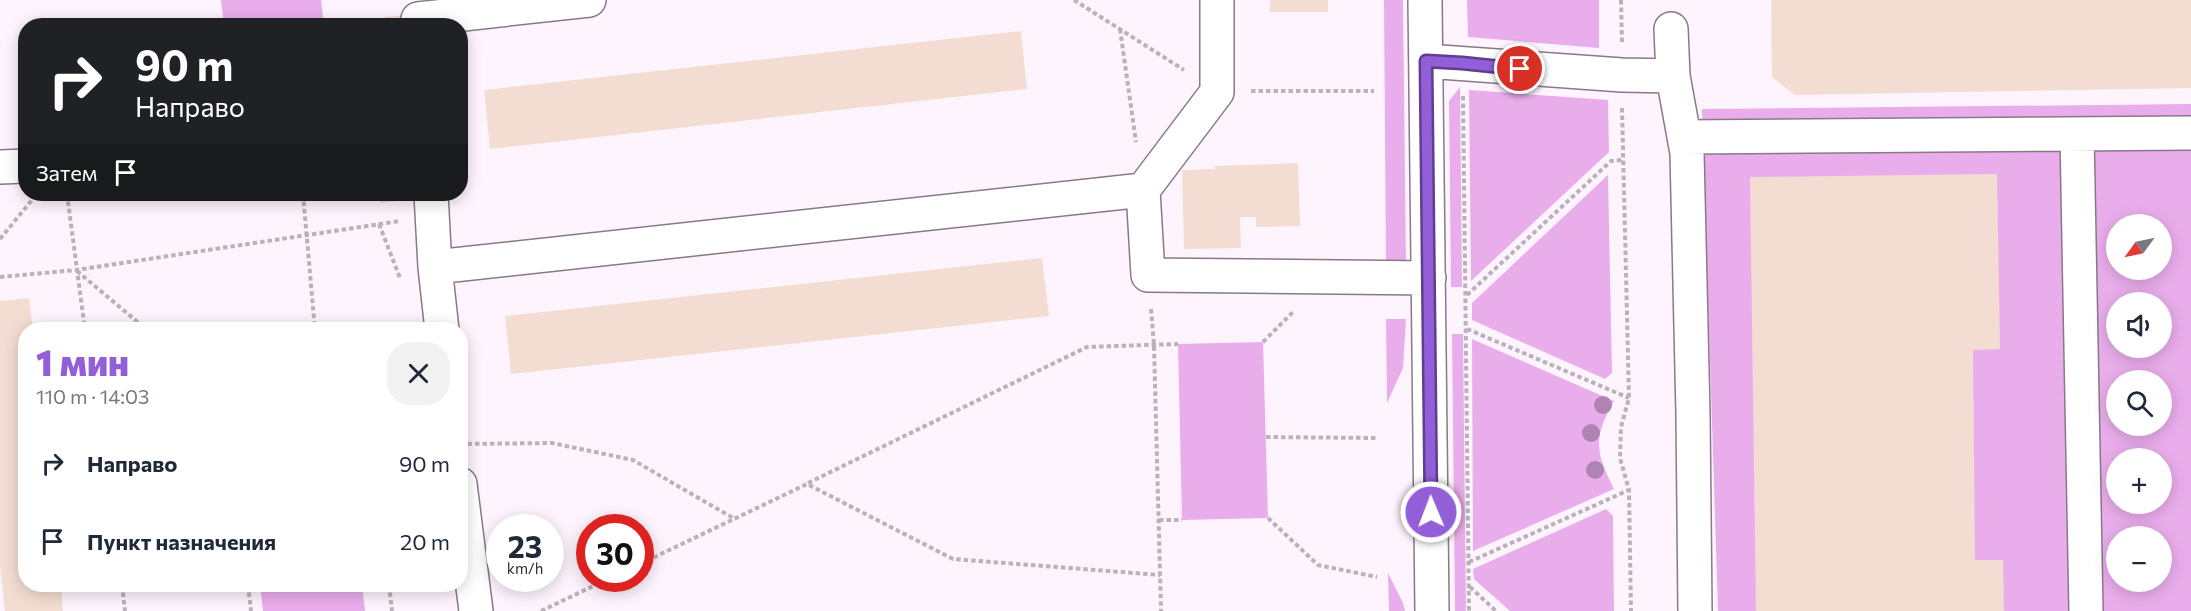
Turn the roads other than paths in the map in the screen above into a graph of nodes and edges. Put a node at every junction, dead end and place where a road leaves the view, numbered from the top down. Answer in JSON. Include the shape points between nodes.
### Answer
{"nodes":[{"id":1,"x":589,"y":0,"type":"edge"},
{"id":2,"x":1217,"y":0,"type":"edge"},
{"id":3,"x":1425,"y":0,"type":"edge"},
{"id":4,"x":435,"y":18,"type":"edge"},
{"id":5,"x":1671,"y":29,"type":"dead end"},
{"id":6,"x":1426,"y":61,"type":"junction"},
{"id":7,"x":1673,"y":76,"type":"junction"},
{"id":8,"x":2191,"y":133,"type":"edge"},
{"id":9,"x":2077,"y":134,"type":"junction"},
{"id":10,"x":1684,"y":137,"type":"junction"},
{"id":11,"x":18,"y":166,"type":"edge"},
{"id":12,"x":0,"y":167,"type":"edge"},
{"id":13,"x":1143,"y":190,"type":"junction"},
{"id":14,"x":431,"y":205,"type":"edge"},
{"id":15,"x":435,"y":267,"type":"junction"},
{"id":16,"x":1429,"y":278,"type":"junction"},
{"id":17,"x":441,"y":322,"type":"edge"},
{"id":18,"x":468,"y":548,"type":"edge"},
{"id":19,"x":476,"y":611,"type":"edge"},
{"id":20,"x":1432,"y":611,"type":"edge"},
{"id":21,"x":1695,"y":611,"type":"edge"},
{"id":22,"x":2086,"y":611,"type":"edge"}],
"edges":[{"from":1,"to":4,"type":"street"},
{"from":2,"to":13,"type":"street","via":[[1217,92]]},
{"from":3,"to":6,"type":"street"},
{"from":5,"to":7,"type":"street"},
{"from":6,"to":7,"type":"street"},
{"from":6,"to":16,"type":"street"},
{"from":7,"to":10,"type":"street"},
{"from":8,"to":9,"type":"street"},
{"from":9,"to":10,"type":"street"},
{"from":9,"to":22,"type":"street"},
{"from":10,"to":21,"type":"street"},
{"from":11,"to":12,"type":"street"},
{"from":13,"to":15,"type":"street"},
{"from":13,"to":16,"type":"street","via":[[1148,275]]},
{"from":14,"to":15,"type":"street"},
{"from":15,"to":17,"type":"street"},
{"from":16,"to":20,"type":"street"},
{"from":18,"to":19,"type":"street"}]}
